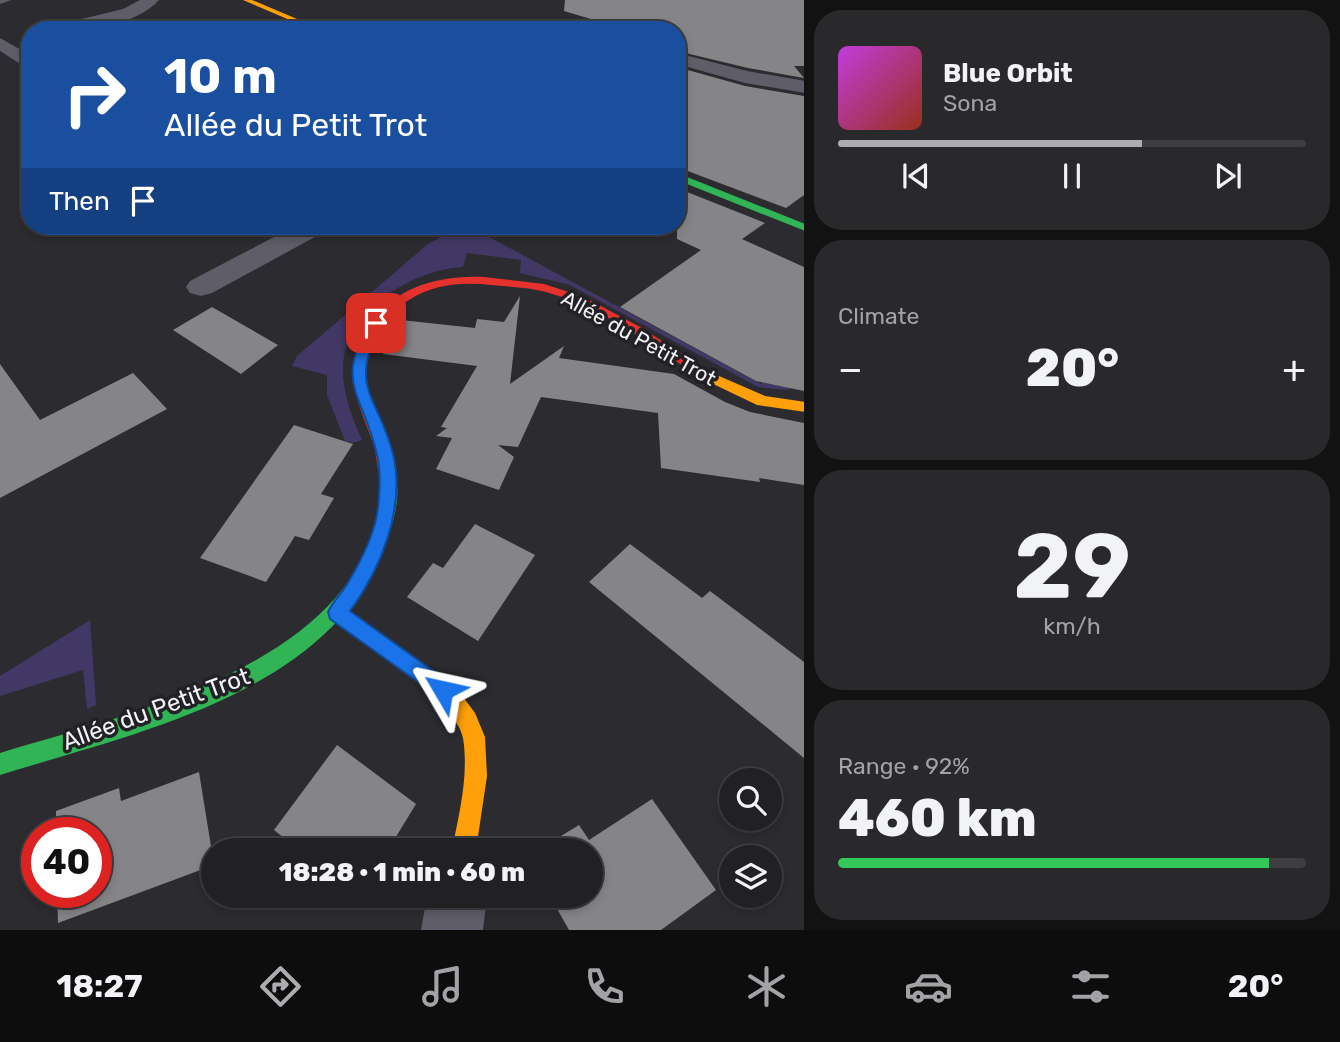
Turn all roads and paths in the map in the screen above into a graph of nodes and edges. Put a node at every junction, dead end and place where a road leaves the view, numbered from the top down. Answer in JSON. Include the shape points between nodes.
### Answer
{"nodes":[{"id":1,"x":6,"y":0,"type":"edge"},
{"id":2,"x":151,"y":0,"type":"edge"},
{"id":3,"x":246,"y":0,"type":"edge"},
{"id":4,"x":0,"y":1,"type":"edge"},
{"id":5,"x":96,"y":21,"type":"edge"},
{"id":6,"x":298,"y":21,"type":"edge"},
{"id":7,"x":480,"y":21,"type":"edge"},
{"id":8,"x":507,"y":21,"type":"edge"},
{"id":9,"x":19,"y":36,"type":"dead end"},
{"id":10,"x":0,"y":41,"type":"edge"},
{"id":11,"x":21,"y":57,"type":"edge"},
{"id":12,"x":686,"y":61,"type":"edge"},
{"id":13,"x":804,"y":87,"type":"edge"},
{"id":14,"x":686,"y":180,"type":"edge"},
{"id":15,"x":804,"y":228,"type":"edge"},
{"id":16,"x":298,"y":235,"type":"edge"},
{"id":17,"x":201,"y":287,"type":"dead end"},
{"id":18,"x":804,"y":407,"type":"edge"},
{"id":19,"x":337,"y":612,"type":"junction"},
{"id":20,"x":0,"y":764,"type":"edge"},
{"id":21,"x":466,"y":838,"type":"edge"},
{"id":22,"x":455,"y":908,"type":"edge"},
{"id":23,"x":452,"y":930,"type":"edge"}],
"edges":[{"from":1,"to":4,"type":"lane"},
{"from":2,"to":5,"type":"street","via":[[129,13]]},
{"from":3,"to":6,"type":"street"},
{"from":7,"to":8,"type":"street"},
{"from":9,"to":10,"type":"street"},
{"from":10,"to":11,"type":"street"},
{"from":12,"to":13,"type":"street"},
{"from":14,"to":15,"type":"street"},
{"from":16,"to":17,"type":"street"},
{"from":18,"to":19,"type":"street","name":"Allée du Petit Trot","via":[[774,405],[739,393],[585,303],[558,292],[476,280],[422,287],[387,311],[361,349],[357,374],[384,452],[388,491],[373,554]]},
{"from":19,"to":20,"type":"street","name":"Allée du Petit Trot","via":[[283,658],[254,674],[176,706]]},
{"from":19,"to":21,"type":"street","via":[[459,704],[469,722],[476,773]]},
{"from":22,"to":23,"type":"street"}]}
